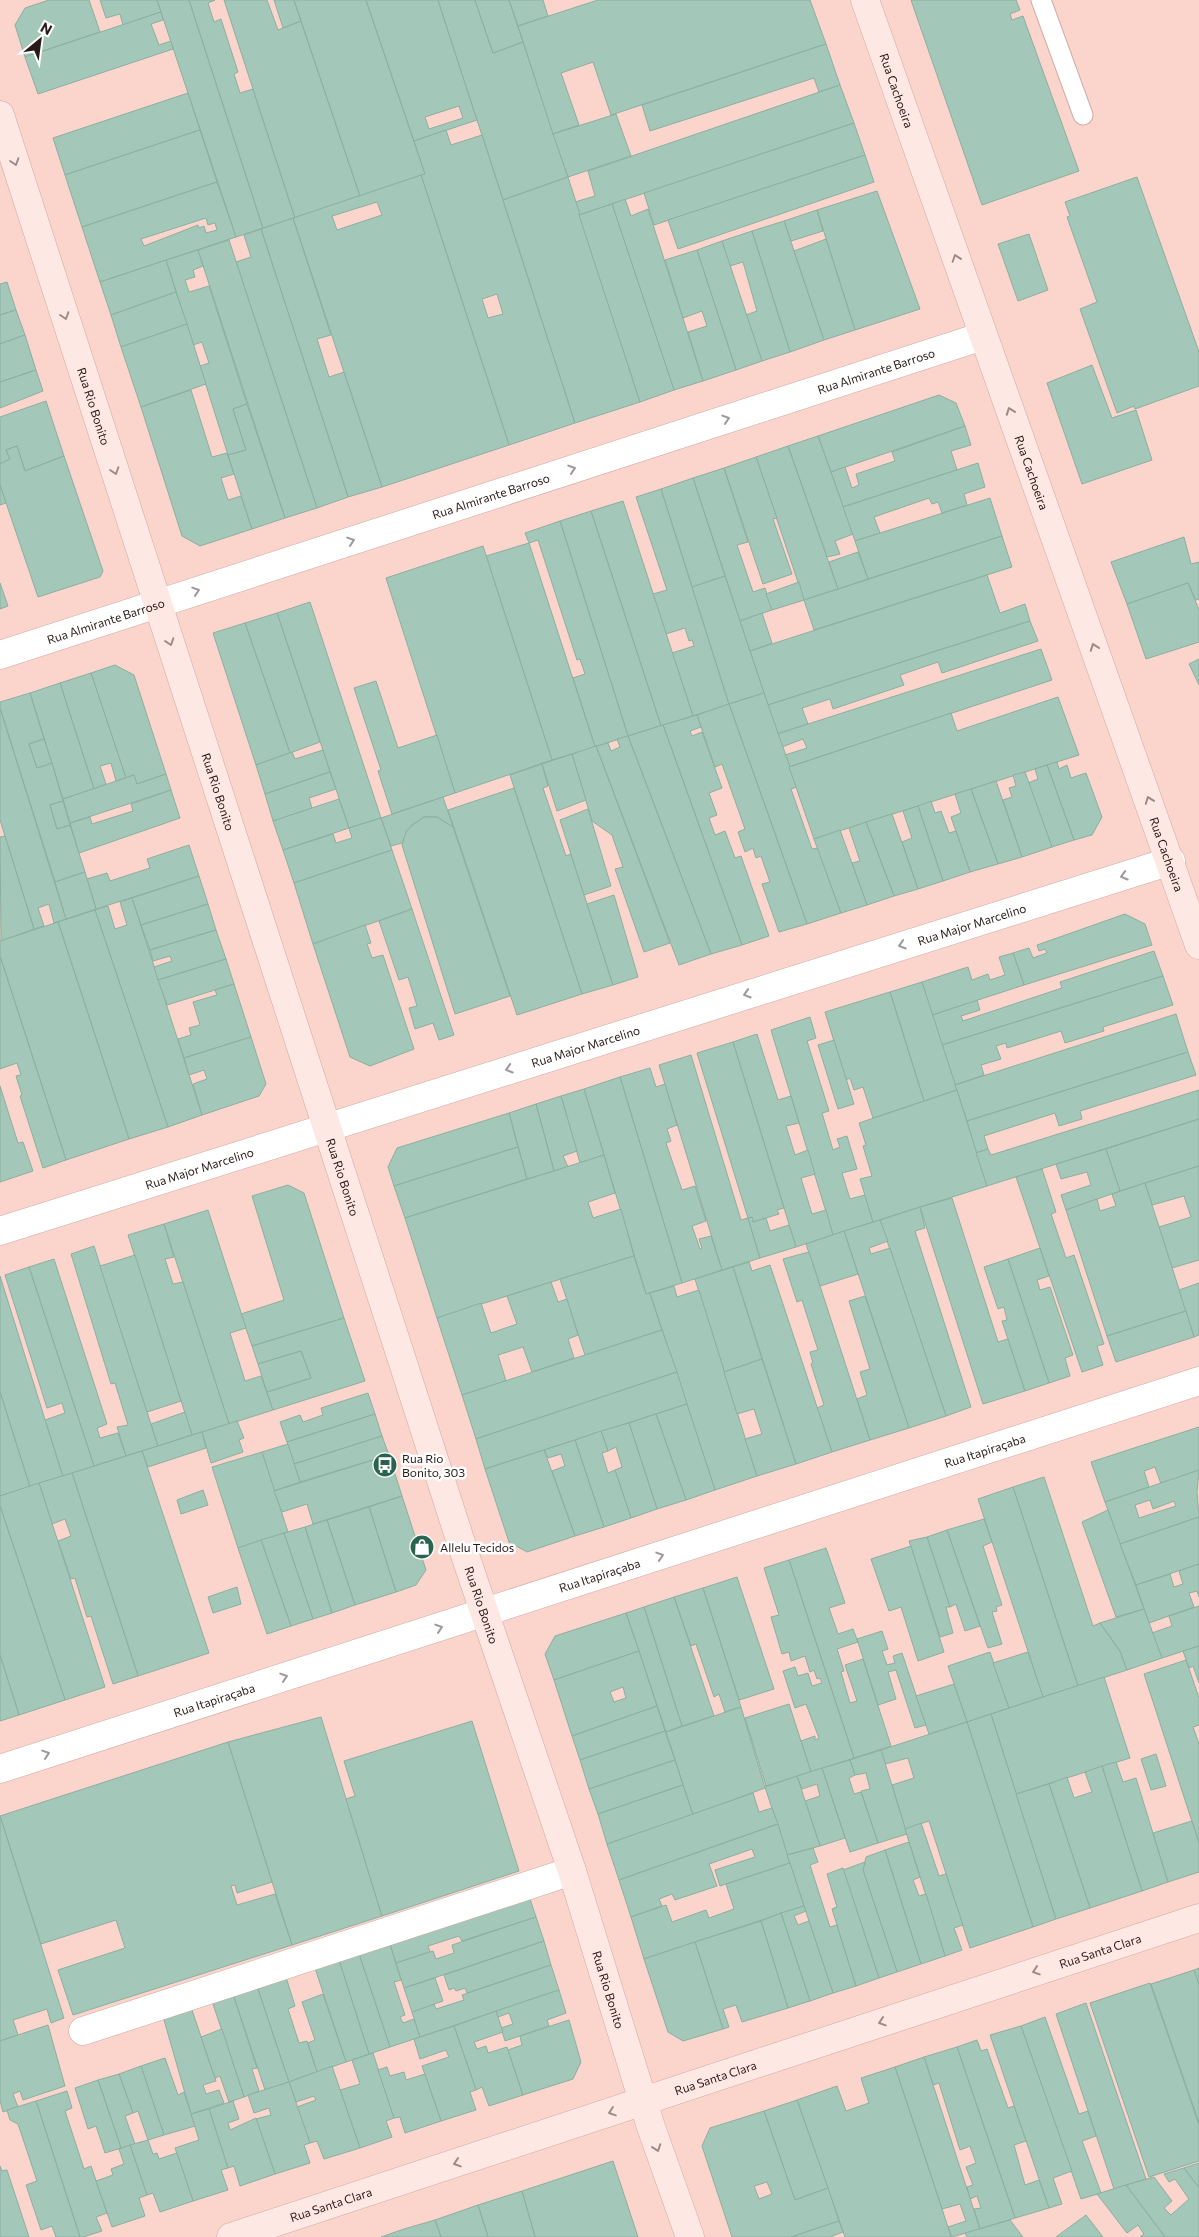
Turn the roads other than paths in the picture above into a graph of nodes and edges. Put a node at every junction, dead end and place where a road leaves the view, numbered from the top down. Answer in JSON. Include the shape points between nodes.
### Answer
{"nodes":[{"id":1,"x":865,"y":0,"type":"edge"},
{"id":2,"x":1041,"y":0,"type":"edge"},
{"id":3,"x":0,"y":115,"type":"edge"},
{"id":4,"x":1083,"y":115,"type":"dead end"},
{"id":5,"x":983,"y":336,"type":"junction"},
{"id":6,"x":158,"y":604,"type":"junction"},
{"id":7,"x":0,"y":655,"type":"edge"},
{"id":8,"x":1171,"y":861,"type":"junction"},
{"id":9,"x":1199,"y":945,"type":"edge"},
{"id":10,"x":327,"y":1126,"type":"junction"},
{"id":11,"x":0,"y":1231,"type":"edge"},
{"id":12,"x":1199,"y":1381,"type":"edge"},
{"id":13,"x":484,"y":1613,"type":"junction"},
{"id":14,"x":0,"y":1769,"type":"edge"},
{"id":15,"x":572,"y":1871,"type":"junction"},
{"id":16,"x":1199,"y":1918,"type":"edge"},
{"id":17,"x":83,"y":2031,"type":"dead end"},
{"id":18,"x":642,"y":2101,"type":"junction"},
{"id":19,"x":232,"y":2237,"type":"edge"},
{"id":20,"x":690,"y":2237,"type":"edge"}],
"edges":[{"from":5,"to":1,"type":"street","name":"Rua Cachoeira","one_way":true},
{"from":2,"to":4,"type":"lane"},
{"from":3,"to":6,"type":"street","name":"Rua Rio Bonito","one_way":true},
{"from":6,"to":5,"type":"street","name":"Rua Almirante Barroso","one_way":true},
{"from":8,"to":5,"type":"street","name":"Rua Cachoeira","one_way":true},
{"from":6,"to":7,"type":"street","name":"Rua Almirante Barroso"},
{"from":6,"to":10,"type":"street","name":"Rua Rio Bonito","one_way":true},
{"from":8,"to":9,"type":"street","name":"Rua Cachoeira"},
{"from":8,"to":10,"type":"street","name":"Rua Major Marcelino","one_way":true},
{"from":10,"to":11,"type":"street","name":"Rua Major Marcelino"},
{"from":10,"to":13,"type":"street","name":"Rua Rio Bonito"},
{"from":13,"to":12,"type":"street","name":"Rua Itapiraçaba","one_way":true},
{"from":14,"to":13,"type":"street","name":"Rua Itapiraçaba","one_way":true},
{"from":13,"to":15,"type":"street","name":"Rua Rio Bonito"},
{"from":15,"to":17,"type":"street"},
{"from":15,"to":18,"type":"street","name":"Rua Rio Bonito"},
{"from":16,"to":18,"type":"street","name":"Rua Santa Clara","one_way":true},
{"from":18,"to":19,"type":"street","name":"Rua Santa Clara","one_way":true},
{"from":18,"to":20,"type":"street","name":"Rua Rio Bonito","one_way":true}]}
